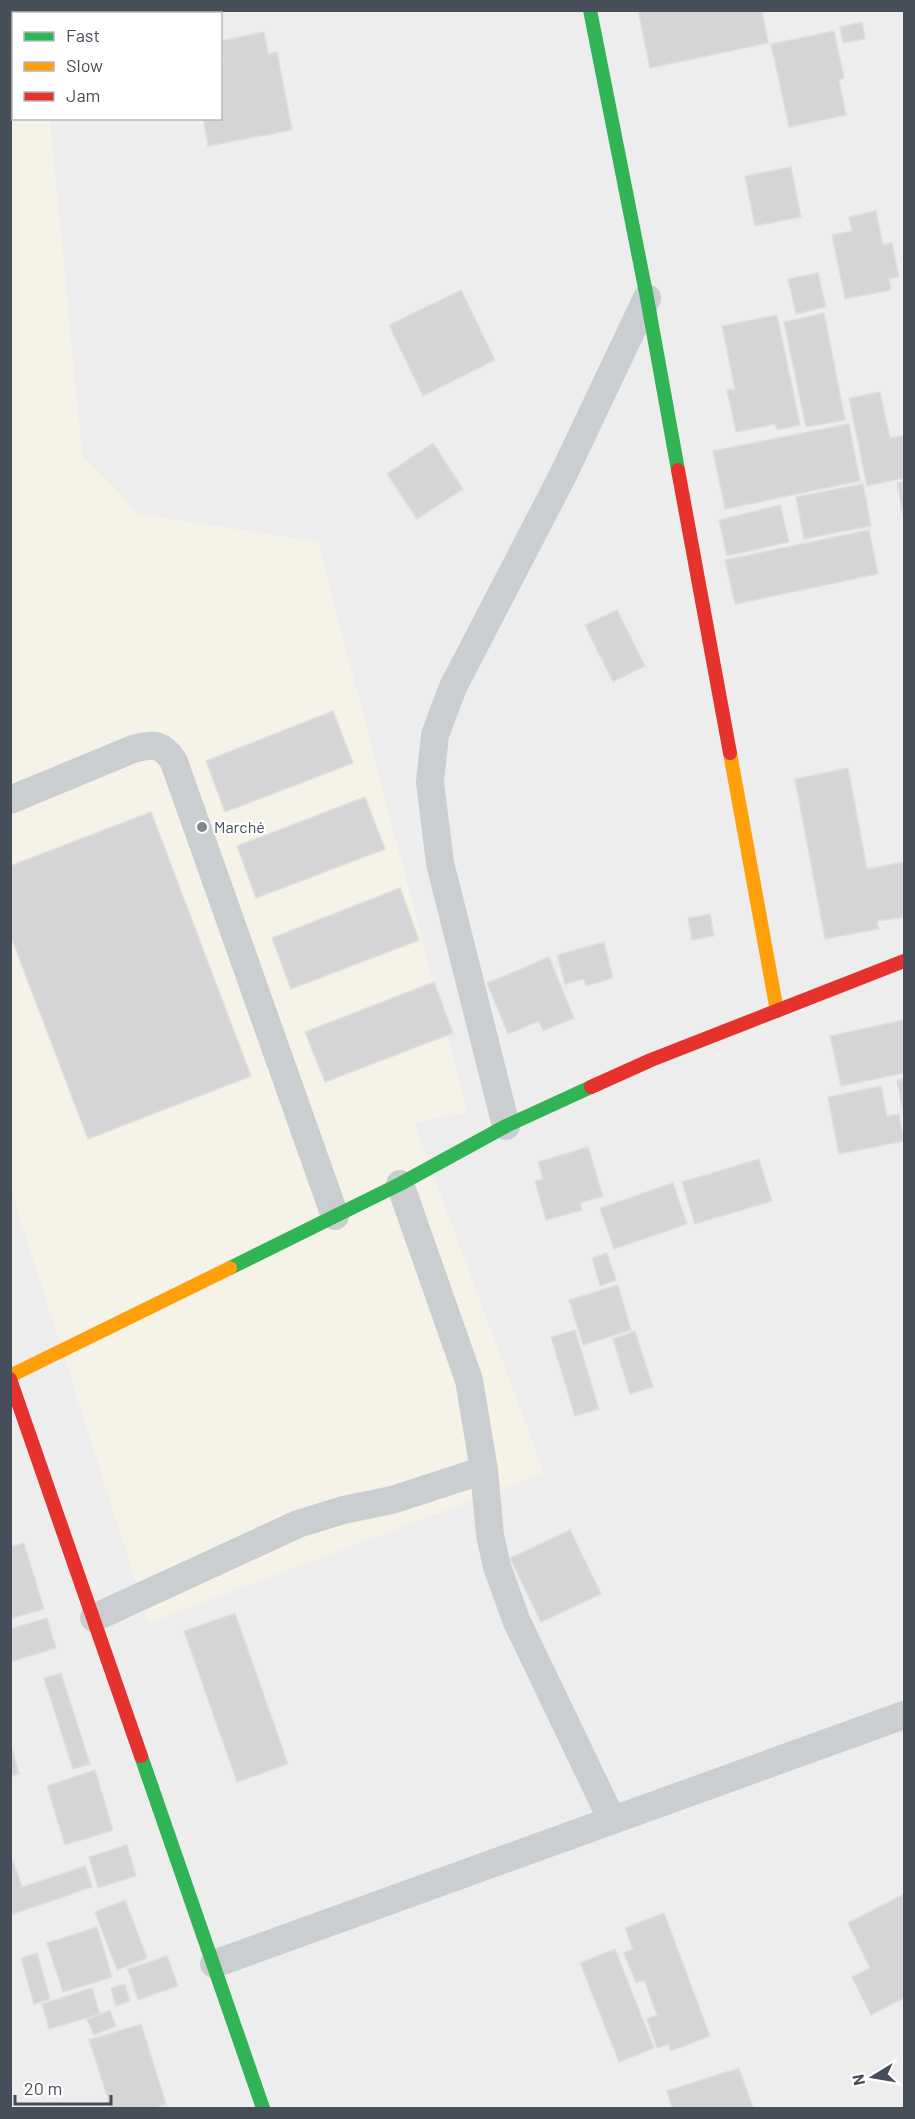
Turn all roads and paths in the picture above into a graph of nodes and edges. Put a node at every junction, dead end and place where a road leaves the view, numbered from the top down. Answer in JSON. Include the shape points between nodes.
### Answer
{"nodes":[{"id":1,"x":21,"y":10,"type":"edge"},
{"id":2,"x":590,"y":10,"type":"edge"},
{"id":3,"x":10,"y":12,"type":"edge"},
{"id":4,"x":647,"y":298,"type":"junction"},
{"id":5,"x":10,"y":800,"type":"edge"},
{"id":6,"x":904,"y":961,"type":"edge"},
{"id":7,"x":777,"y":1011,"type":"junction"},
{"id":8,"x":506,"y":1126,"type":"junction"},
{"id":9,"x":400,"y":1184,"type":"junction"},
{"id":10,"x":335,"y":1216,"type":"junction"},
{"id":11,"x":10,"y":1378,"type":"edge"},
{"id":12,"x":484,"y":1470,"type":"junction"},
{"id":13,"x":94,"y":1618,"type":"junction"},
{"id":14,"x":904,"y":1715,"type":"edge"},
{"id":15,"x":612,"y":1820,"type":"junction"},
{"id":16,"x":214,"y":1964,"type":"junction"},
{"id":17,"x":263,"y":2109,"type":"edge"}],
"edges":[{"from":1,"to":3,"type":"street"},
{"from":2,"to":4,"type":"street"},
{"from":4,"to":7,"type":"street"},
{"from":4,"to":8,"type":"street","via":[[563,475],[453,687],[435,735],[430,782],[440,862]]},
{"from":5,"to":10,"type":"street","via":[[134,749],[156,746],[166,750],[174,762]]},
{"from":6,"to":7,"type":"street"},
{"from":7,"to":8,"type":"street","via":[[651,1060]]},
{"from":8,"to":9,"type":"street"},
{"from":9,"to":10,"type":"street"},
{"from":9,"to":12,"type":"street","via":[[469,1380]]},
{"from":10,"to":11,"type":"street"},
{"from":11,"to":13,"type":"street"},
{"from":12,"to":13,"type":"street","via":[[392,1500],[298,1524]]},
{"from":12,"to":15,"type":"street","via":[[497,1567],[518,1622]]},
{"from":13,"to":16,"type":"street"},
{"from":14,"to":15,"type":"street"},
{"from":15,"to":16,"type":"street"},
{"from":16,"to":17,"type":"street"}]}
